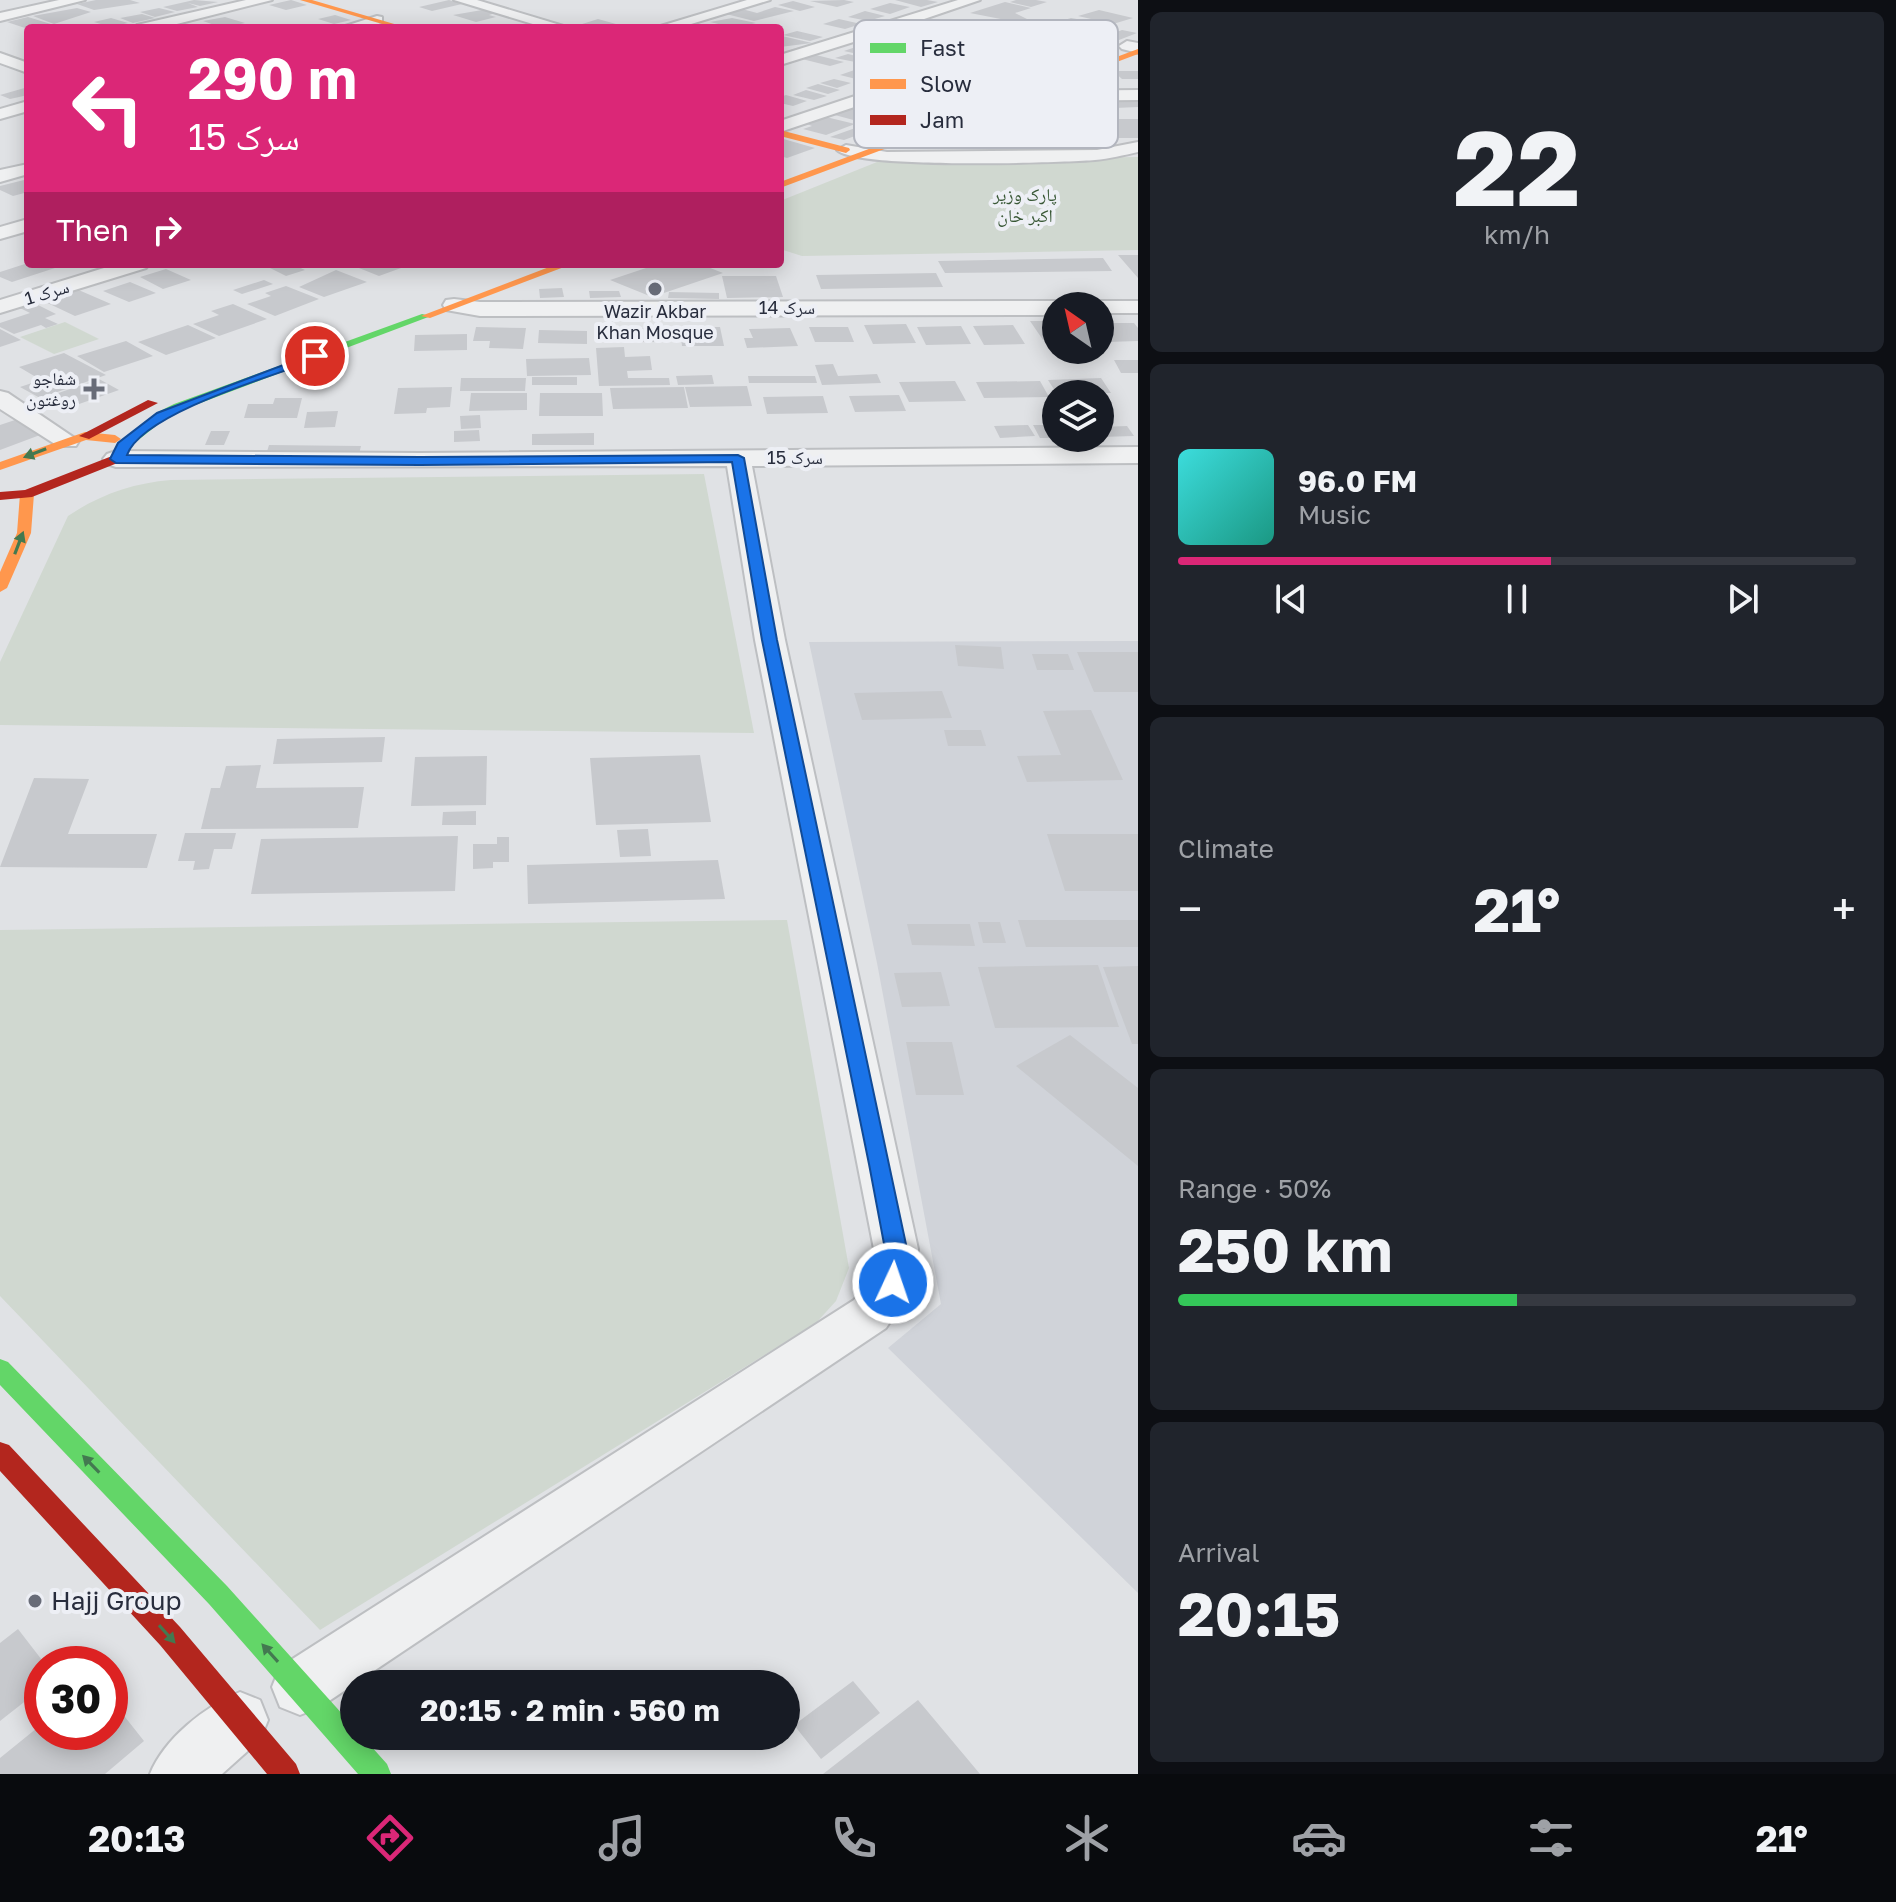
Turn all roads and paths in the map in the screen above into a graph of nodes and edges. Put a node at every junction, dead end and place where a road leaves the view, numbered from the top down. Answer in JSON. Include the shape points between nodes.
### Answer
{"nodes":[{"id":1,"x":78,"y":0,"type":"edge"},
{"id":2,"x":265,"y":0,"type":"edge"},
{"id":3,"x":304,"y":0,"type":"edge"},
{"id":4,"x":461,"y":0,"type":"edge"},
{"id":5,"x":763,"y":0,"type":"edge"},
{"id":6,"x":973,"y":0,"type":"edge"},
{"id":7,"x":0,"y":17,"type":"edge"},
{"id":8,"x":377,"y":20,"type":"junction"},
{"id":9,"x":908,"y":20,"type":"edge"},
{"id":10,"x":160,"y":24,"type":"edge"},
{"id":11,"x":362,"y":24,"type":"edge"},
{"id":12,"x":390,"y":24,"type":"edge"},
{"id":13,"x":548,"y":24,"type":"edge"},
{"id":14,"x":676,"y":24,"type":"edge"},
{"id":15,"x":854,"y":37,"type":"edge"},
{"id":16,"x":24,"y":55,"type":"edge"},
{"id":17,"x":1,"y":59,"type":"edge"},
{"id":18,"x":784,"y":59,"type":"edge"},
{"id":19,"x":24,"y":67,"type":"edge"},
{"id":20,"x":1118,"y":94,"type":"edge"},
{"id":21,"x":1138,"y":95,"type":"edge"},
{"id":22,"x":854,"y":104,"type":"edge"},
{"id":23,"x":24,"y":107,"type":"edge"},
{"id":24,"x":0,"y":114,"type":"edge"},
{"id":25,"x":784,"y":129,"type":"edge"},
{"id":26,"x":784,"y":131,"type":"edge"},
{"id":27,"x":1138,"y":147,"type":"edge"},
{"id":28,"x":866,"y":148,"type":"edge"},
{"id":29,"x":855,"y":152,"type":"junction"},
{"id":30,"x":24,"y":170,"type":"edge"},
{"id":31,"x":784,"y":174,"type":"edge"},
{"id":32,"x":0,"y":176,"type":"edge"},
{"id":33,"x":784,"y":183,"type":"edge"},
{"id":34,"x":24,"y":226,"type":"edge"},
{"id":35,"x":0,"y":233,"type":"edge"},
{"id":36,"x":126,"y":268,"type":"edge"},
{"id":37,"x":523,"y":268,"type":"edge"},
{"id":38,"x":556,"y":268,"type":"edge"},
{"id":39,"x":499,"y":288,"type":"junction"},
{"id":40,"x":454,"y":305,"type":"junction"},
{"id":41,"x":0,"y":307,"type":"edge"},
{"id":42,"x":1114,"y":307,"type":"edge"},
{"id":43,"x":1138,"y":307,"type":"edge"},
{"id":44,"x":1042,"y":308,"type":"edge"},
{"id":45,"x":519,"y":309,"type":"junction"},
{"id":46,"x":0,"y":398,"type":"edge"},
{"id":47,"x":76,"y":438,"type":"junction"},
{"id":48,"x":120,"y":452,"type":"junction"},
{"id":49,"x":1138,"y":455,"type":"edge"},
{"id":50,"x":738,"y":458,"type":"junction"},
{"id":51,"x":0,"y":466,"type":"edge"},
{"id":52,"x":27,"y":494,"type":"junction"},
{"id":53,"x":0,"y":496,"type":"edge"},
{"id":54,"x":0,"y":588,"type":"edge"},
{"id":55,"x":0,"y":1369,"type":"edge"},
{"id":56,"x":0,"y":1453,"type":"edge"},
{"id":57,"x":300,"y":1687,"type":"junction"},
{"id":58,"x":240,"y":1720,"type":"junction"},
{"id":59,"x":179,"y":1774,"type":"edge"},
{"id":60,"x":286,"y":1774,"type":"edge"},
{"id":61,"x":377,"y":1774,"type":"edge"}],
"edges":[{"from":1,"to":7,"type":"street"},
{"from":2,"to":10,"type":"street"},
{"from":3,"to":8,"type":"main road"},
{"from":4,"to":13,"type":"street"},
{"from":5,"to":14,"type":"street"},
{"from":6,"to":9,"type":"street"},
{"from":8,"to":11,"type":"street"},
{"from":8,"to":12,"type":"main road"},
{"from":15,"to":18,"type":"street"},
{"from":16,"to":17,"type":"street"},
{"from":17,"to":19,"type":"street"},
{"from":20,"to":21,"type":"street"},
{"from":22,"to":25,"type":"street"},
{"from":23,"to":24,"type":"street"},
{"from":26,"to":29,"type":"main road"},
{"from":27,"to":29,"type":"street","via":[[1097,155],[887,157]]},
{"from":28,"to":29,"type":"main road"},
{"from":29,"to":31,"type":"main road"},
{"from":29,"to":33,"type":"main road"},
{"from":30,"to":32,"type":"street"},
{"from":34,"to":35,"type":"street"},
{"from":36,"to":41,"type":"street","name":"سرک 1"},
{"from":37,"to":47,"type":"main road","via":[[162,399]]},
{"from":38,"to":39,"type":"main road"},
{"from":39,"to":40,"type":"main road"},
{"from":39,"to":45,"type":"street"},
{"from":40,"to":45,"type":"street","name":"سرک 14"},
{"from":40,"to":48,"type":"main road","via":[[178,407]]},
{"from":42,"to":43,"type":"street"},
{"from":44,"to":45,"type":"street","name":"سرک 14"},
{"from":46,"to":47,"type":"street"},
{"from":47,"to":48,"type":"main road","via":[[107,437]]},
{"from":47,"to":51,"type":"main road","one_way":true},
{"from":48,"to":50,"type":"street","name":"سرک 15","via":[[436,461]]},
{"from":48,"to":52,"type":"main road"},
{"from":49,"to":50,"type":"street","name":"سرک 15"},
{"from":50,"to":57,"type":"street","via":[[770,640],[896,1249],[893,1283],[870,1314]]},
{"from":52,"to":53,"type":"main road"},
{"from":54,"to":52,"type":"main road","one_way":true,"via":[[24,533]]},
{"from":57,"to":55,"type":"main road","one_way":true},
{"from":56,"to":58,"type":"main road","one_way":true,"via":[[170,1636]]},
{"from":57,"to":61,"type":"main road"},
{"from":58,"to":59,"type":"street"},
{"from":58,"to":60,"type":"main road"}]}
